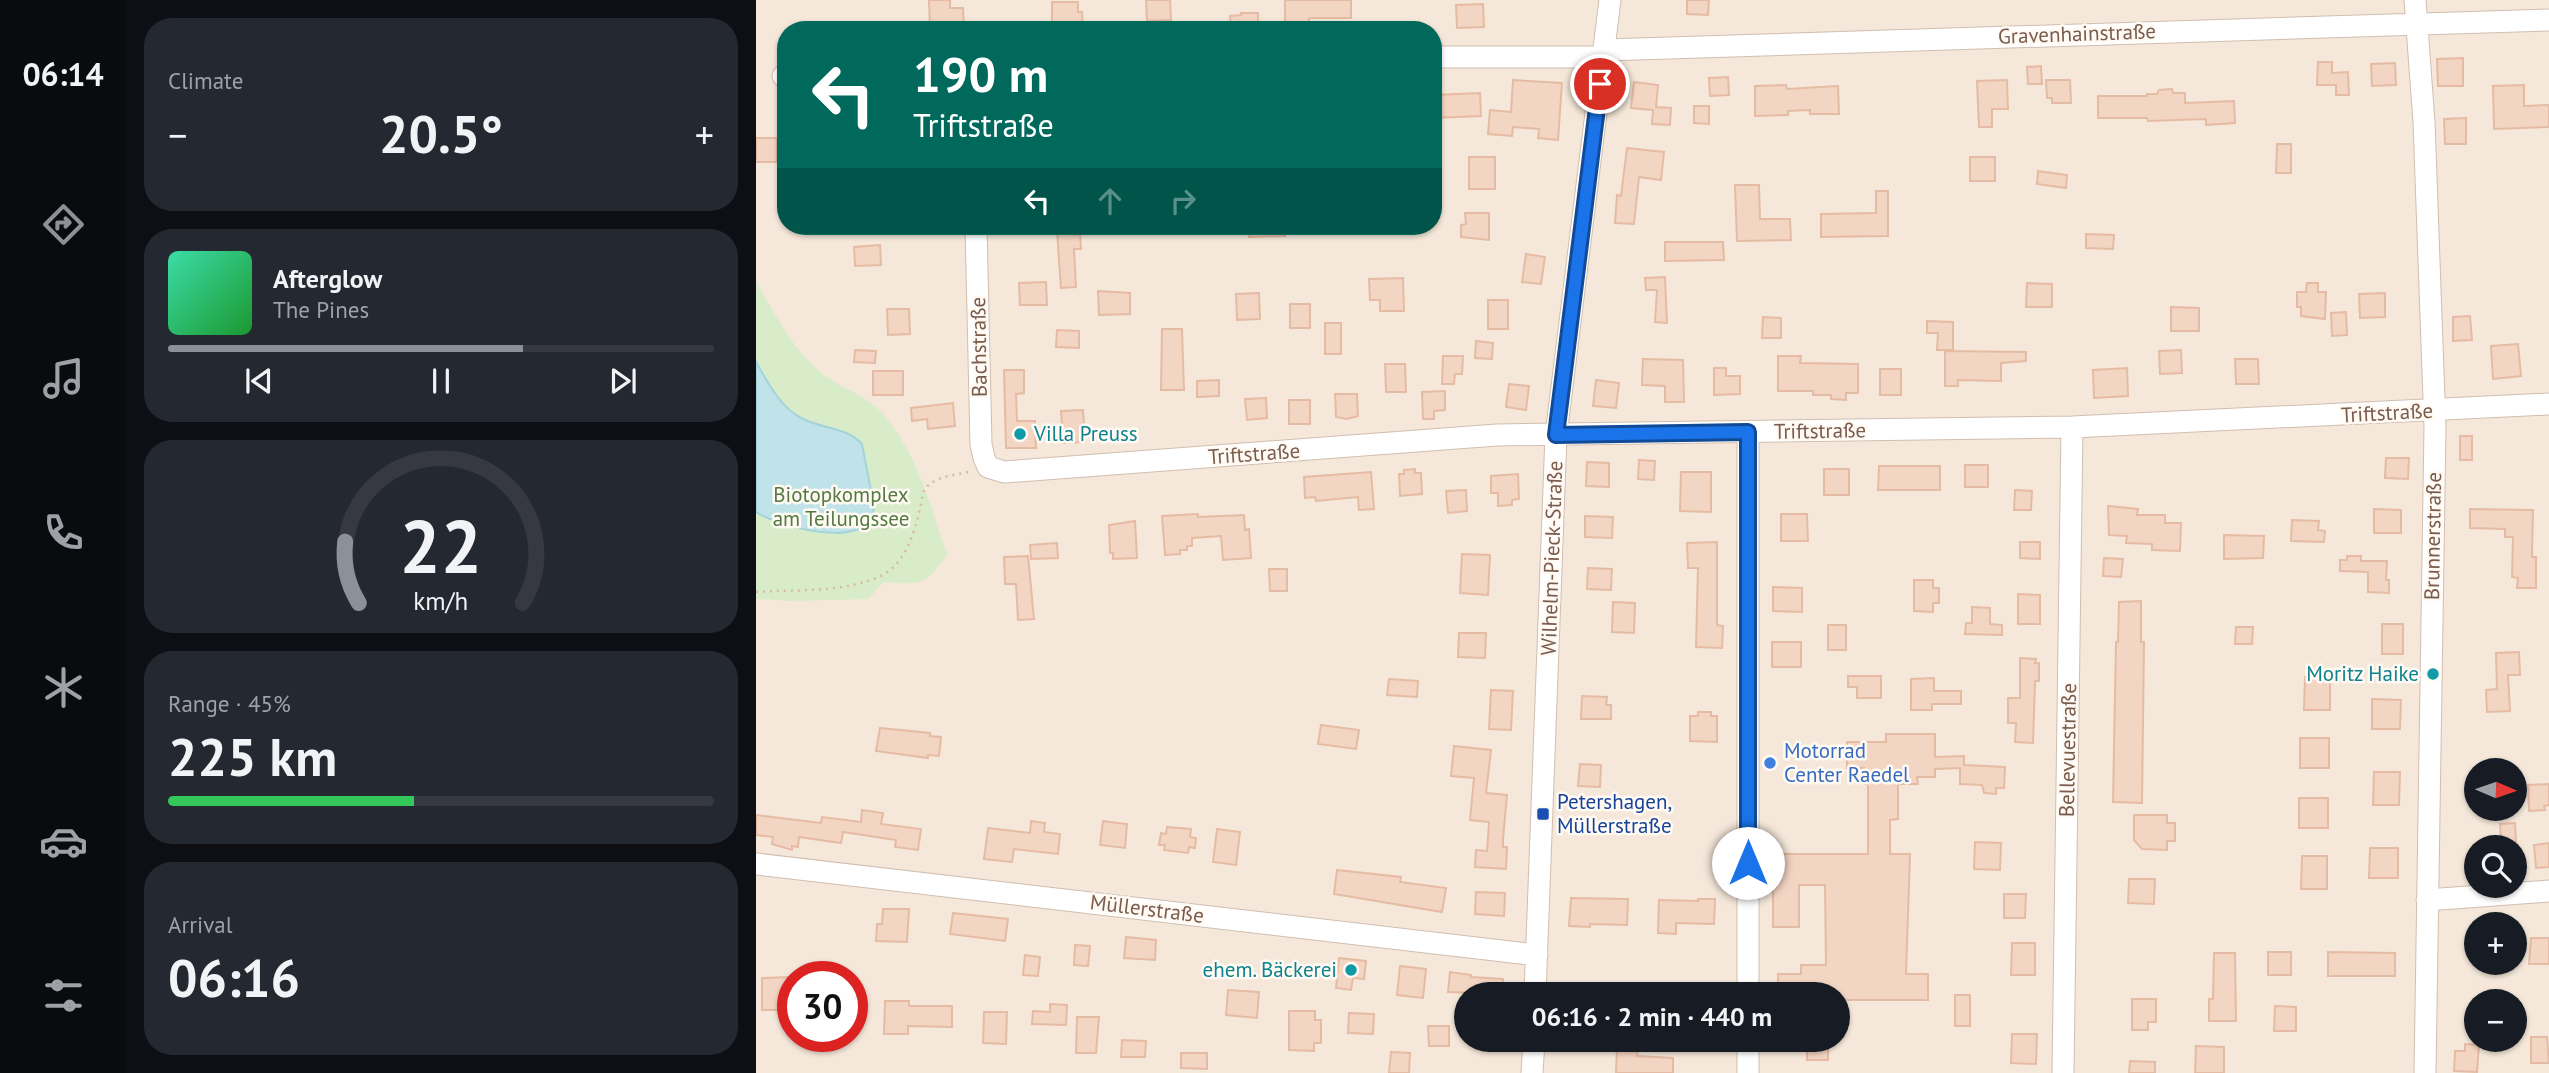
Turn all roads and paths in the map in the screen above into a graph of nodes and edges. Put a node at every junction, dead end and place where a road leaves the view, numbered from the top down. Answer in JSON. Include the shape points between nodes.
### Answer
{"nodes":[{"id":1,"x":1610,"y":0,"type":"edge"},
{"id":2,"x":2415,"y":0,"type":"edge"},
{"id":3,"x":2549,"y":20,"type":"edge"},
{"id":4,"x":2417,"y":24,"type":"junction"},
{"id":5,"x":1604,"y":53,"type":"junction"},
{"id":6,"x":1442,"y":57,"type":"edge"},
{"id":7,"x":976,"y":235,"type":"edge"},
{"id":8,"x":2549,"y":404,"type":"edge"},
{"id":9,"x":2434,"y":411,"type":"junction"},
{"id":10,"x":2072,"y":427,"type":"junction"},
{"id":11,"x":1748,"y":432,"type":"junction"},
{"id":12,"x":1556,"y":435,"type":"junction"},
{"id":13,"x":989,"y":467,"type":"junction"},
{"id":14,"x":756,"y":592,"type":"edge"},
{"id":15,"x":756,"y":864,"type":"edge"},
{"id":16,"x":2549,"y":891,"type":"edge"},
{"id":17,"x":2427,"y":900,"type":"junction"},
{"id":18,"x":1537,"y":955,"type":"junction"},
{"id":19,"x":1536,"y":982,"type":"edge"},
{"id":20,"x":1748,"y":982,"type":"edge"},
{"id":21,"x":1533,"y":1052,"type":"edge"},
{"id":22,"x":1748,"y":1052,"type":"edge"},
{"id":23,"x":1532,"y":1073,"type":"edge"},
{"id":24,"x":1748,"y":1073,"type":"edge"},
{"id":25,"x":2063,"y":1073,"type":"edge"},
{"id":26,"x":2425,"y":1073,"type":"edge"}],
"edges":[{"from":1,"to":5,"type":"street","name":"Wilhelm-Pieck-Straße"},
{"from":2,"to":4,"type":"street","name":"Brunnerstraße"},
{"from":3,"to":4,"type":"street","name":"Gravenhainstraße"},
{"from":4,"to":5,"type":"street","name":"Gravenhainstraße"},
{"from":4,"to":9,"type":"street","name":"Brunnerstraße"},
{"from":5,"to":6,"type":"street","name":"Gravenhainstraße"},
{"from":5,"to":12,"type":"street","name":"Wilhelm-Pieck-Straße"},
{"from":7,"to":13,"type":"street","name":"Bachstraße","via":[[981,444]]},
{"from":8,"to":9,"type":"street","name":"Triftstraße"},
{"from":9,"to":10,"type":"street","name":"Triftstraße"},
{"from":9,"to":17,"type":"street","name":"Brunnerstraße"},
{"from":10,"to":11,"type":"street","name":"Triftstraße"},
{"from":10,"to":25,"type":"street","name":"Bellevuestraße"},
{"from":11,"to":12,"type":"street","name":"Triftstraße"},
{"from":11,"to":20,"type":"street"},
{"from":12,"to":13,"type":"street","name":"Triftstraße","via":[[1497,435],[1004,472]]},
{"from":12,"to":18,"type":"street","name":"Wilhelm-Pieck-Straße"},
{"from":13,"to":14,"type":"path","via":[[928,484],[911,539],[890,572],[845,586]]},
{"from":15,"to":18,"type":"street","name":"Müllerstraße"},
{"from":16,"to":17,"type":"street"},
{"from":17,"to":26,"type":"street","name":"Brunnerstraße"},
{"from":18,"to":19,"type":"street","name":"Wilhelm-Pieck-Straße"},
{"from":21,"to":23,"type":"street"},
{"from":22,"to":24,"type":"street"}]}
